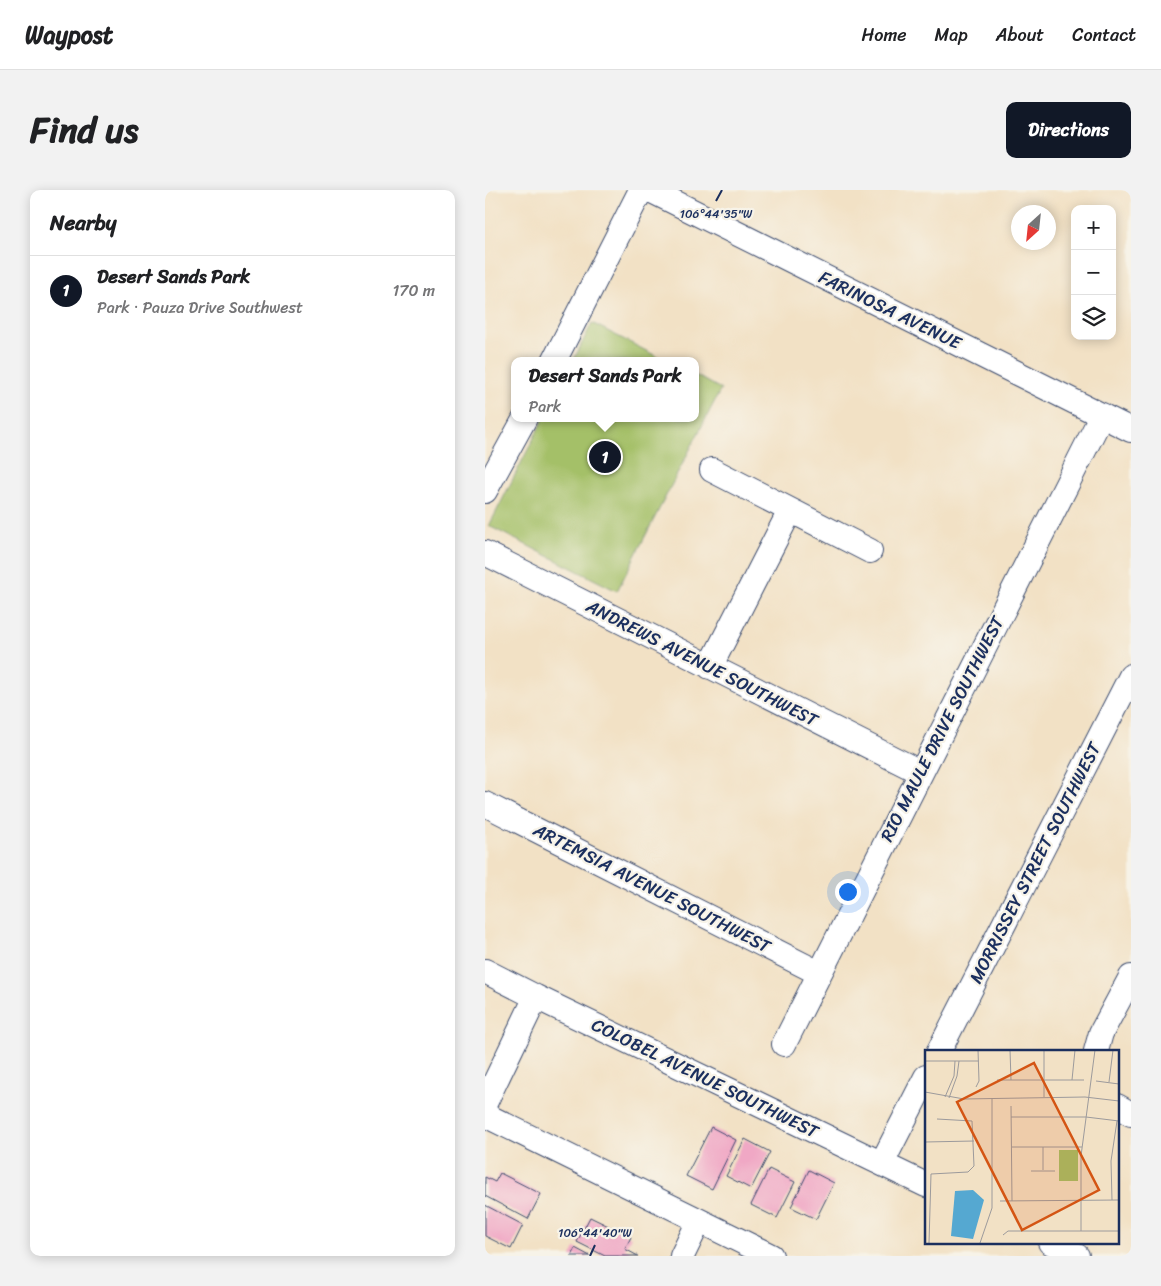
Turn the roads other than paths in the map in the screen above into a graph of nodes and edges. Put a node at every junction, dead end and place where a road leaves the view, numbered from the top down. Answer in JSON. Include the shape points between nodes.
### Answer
{"nodes":[{"id":1,"x":641,"y":190,"type":"edge"},
{"id":2,"x":650,"y":190,"type":"edge"},
{"id":3,"x":556,"y":357,"type":"edge"},
{"id":4,"x":1102,"y":415,"type":"junction"},
{"id":5,"x":523,"y":422,"type":"edge"},
{"id":6,"x":1131,"y":430,"type":"edge"},
{"id":7,"x":711,"y":470,"type":"dead end"},
{"id":8,"x":485,"y":491,"type":"edge"},
{"id":9,"x":791,"y":511,"type":"junction"},
{"id":10,"x":870,"y":550,"type":"dead end"},
{"id":11,"x":485,"y":553,"type":"edge"},
{"id":12,"x":710,"y":667,"type":"junction"},
{"id":13,"x":1131,"y":676,"type":"edge"},
{"id":14,"x":920,"y":772,"type":"junction"},
{"id":15,"x":485,"y":804,"type":"edge"},
{"id":16,"x":485,"y":971,"type":"edge"},
{"id":17,"x":819,"y":973,"type":"junction"},
{"id":18,"x":1131,"y":977,"type":"edge"},
{"id":19,"x":536,"y":997,"type":"junction"},
{"id":20,"x":784,"y":1044,"type":"dead end"},
{"id":21,"x":940,"y":1050,"type":"edge"},
{"id":22,"x":1096,"y":1050,"type":"edge"},
{"id":23,"x":925,"y":1079,"type":"edge"},
{"id":24,"x":485,"y":1104,"type":"edge"},
{"id":25,"x":1119,"y":1107,"type":"edge"},
{"id":26,"x":1131,"y":1114,"type":"edge"},
{"id":27,"x":485,"y":1115,"type":"edge"},
{"id":28,"x":883,"y":1163,"type":"junction"},
{"id":29,"x":922,"y":1183,"type":"edge"},
{"id":30,"x":699,"y":1221,"type":"junction"},
{"id":31,"x":1053,"y":1244,"type":"edge"},
{"id":32,"x":681,"y":1256,"type":"edge"},
{"id":33,"x":771,"y":1256,"type":"edge"},
{"id":34,"x":1077,"y":1256,"type":"edge"}],
"edges":[{"from":1,"to":3,"type":"street"},
{"from":2,"to":4,"type":"street","name":"FARINOSA AVENUE"},
{"from":4,"to":6,"type":"street","name":"FARINOSA AVENUE"},
{"from":4,"to":14,"type":"street","name":"RIO MAULE DRIVE SOUTHWEST"},
{"from":5,"to":8,"type":"street"},
{"from":7,"to":9,"type":"street"},
{"from":9,"to":10,"type":"street"},
{"from":9,"to":12,"type":"street"},
{"from":11,"to":12,"type":"street","name":"ANDREWS AVENUE SOUTHWEST"},
{"from":12,"to":14,"type":"street","name":"ANDREWS AVENUE SOUTHWEST"},
{"from":13,"to":21,"type":"street","name":"MORRISSEY STREET SOUTHWEST"},
{"from":14,"to":17,"type":"street","name":"RIO MAULE DRIVE SOUTHWEST"},
{"from":15,"to":17,"type":"street","name":"ARTEMSIA AVENUE SOUTHWEST"},
{"from":16,"to":19,"type":"street","name":"COLOBEL AVENUE SOUTHWEST"},
{"from":17,"to":20,"type":"street","name":"RIO MAULE DRIVE SOUTHWEST"},
{"from":18,"to":22,"type":"street","via":[[1101,1033]]},
{"from":19,"to":24,"type":"street"},
{"from":19,"to":28,"type":"street","name":"COLOBEL AVENUE SOUTHWEST"},
{"from":23,"to":28,"type":"street"},
{"from":25,"to":26,"type":"street"},
{"from":27,"to":30,"type":"street"},
{"from":28,"to":29,"type":"street","name":"COLOBEL AVENUE SOUTHWEST"},
{"from":30,"to":32,"type":"street"},
{"from":30,"to":33,"type":"street"},
{"from":31,"to":34,"type":"street"}]}
